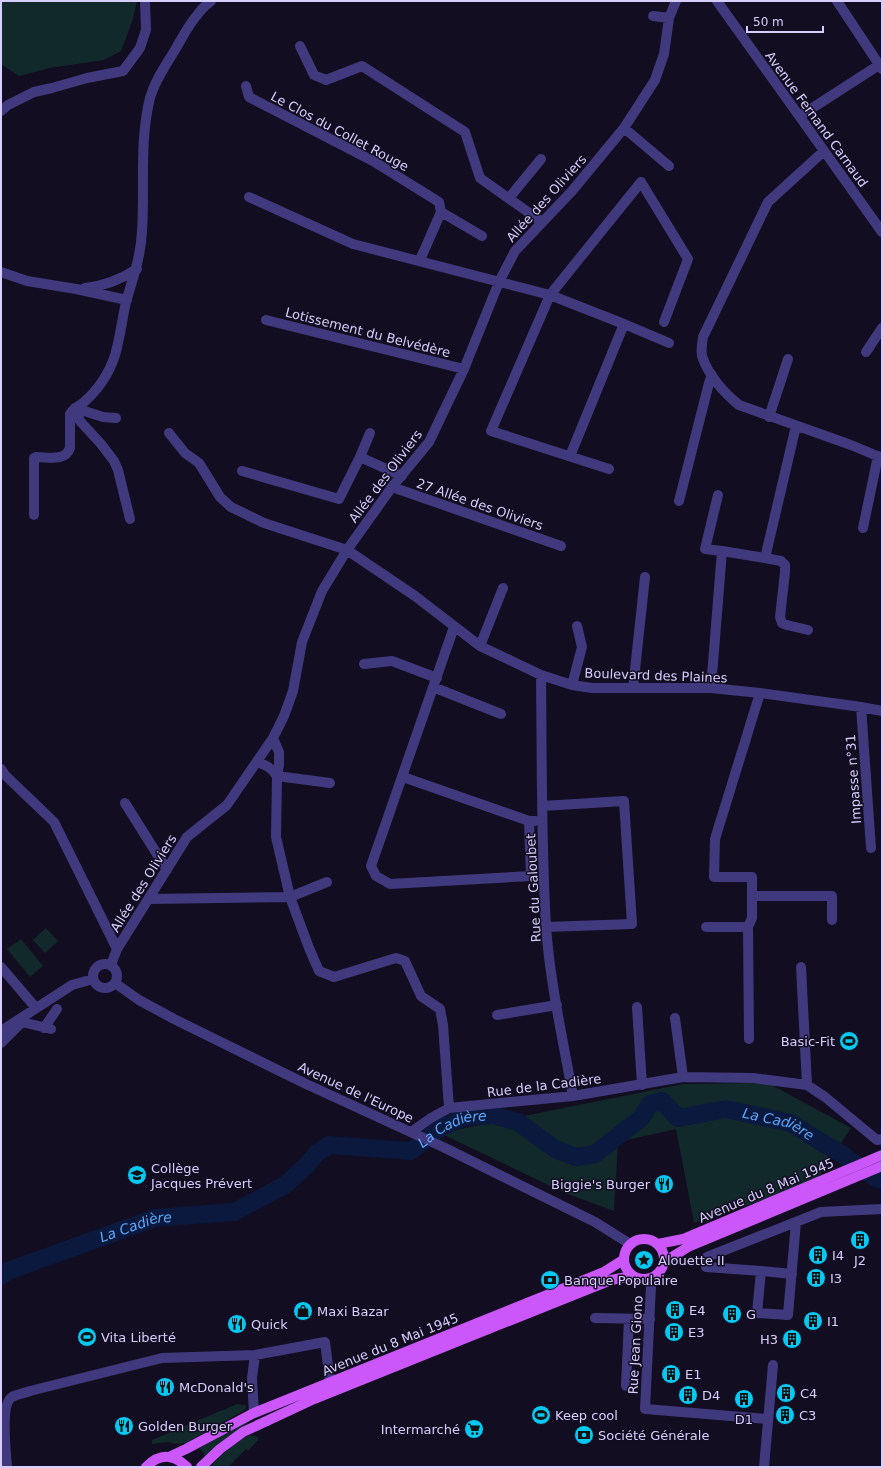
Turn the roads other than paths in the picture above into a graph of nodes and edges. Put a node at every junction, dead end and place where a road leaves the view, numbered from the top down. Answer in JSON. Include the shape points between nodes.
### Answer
{"nodes":[{"id":1,"x":145,"y":1,"type":"edge"},
{"id":2,"x":211,"y":1,"type":"edge"},
{"id":3,"x":676,"y":1,"type":"edge"},
{"id":4,"x":716,"y":1,"type":"edge"},
{"id":5,"x":837,"y":1,"type":"edge"},
{"id":6,"x":654,"y":16,"type":"dead end"},
{"id":7,"x":669,"y":18,"type":"junction"},
{"id":8,"x":300,"y":46,"type":"dead end"},
{"id":9,"x":880,"y":67,"type":"edge"},
{"id":10,"x":246,"y":86,"type":"dead end"},
{"id":11,"x":1,"y":111,"type":"edge"},
{"id":12,"x":800,"y":116,"type":"junction"},
{"id":13,"x":624,"y":128,"type":"junction"},
{"id":14,"x":824,"y":151,"type":"junction"},
{"id":15,"x":541,"y":159,"type":"dead end"},
{"id":16,"x":669,"y":166,"type":"dead end"},
{"id":17,"x":249,"y":197,"type":"dead end"},
{"id":18,"x":509,"y":198,"type":"junction"},
{"id":19,"x":441,"y":212,"type":"junction"},
{"id":20,"x":542,"y":222,"type":"junction"},
{"id":21,"x":882,"y":232,"type":"edge"},
{"id":22,"x":482,"y":236,"type":"dead end"},
{"id":23,"x":420,"y":260,"type":"junction"},
{"id":24,"x":137,"y":269,"type":"junction"},
{"id":25,"x":1,"y":272,"type":"edge"},
{"id":26,"x":499,"y":282,"type":"junction"},
{"id":27,"x":76,"y":289,"type":"junction"},
{"id":28,"x":550,"y":295,"type":"junction"},
{"id":29,"x":127,"y":300,"type":"junction"},
{"id":30,"x":266,"y":320,"type":"dead end"},
{"id":31,"x":664,"y":322,"type":"dead end"},
{"id":32,"x":624,"y":324,"type":"junction"},
{"id":33,"x":882,"y":328,"type":"edge"},
{"id":34,"x":669,"y":343,"type":"dead end"},
{"id":35,"x":866,"y":352,"type":"dead end"},
{"id":36,"x":788,"y":359,"type":"dead end"},
{"id":37,"x":464,"y":369,"type":"junction"},
{"id":38,"x":712,"y":375,"type":"junction"},
{"id":39,"x":75,"y":408,"type":"junction"},
{"id":40,"x":769,"y":417,"type":"junction"},
{"id":41,"x":116,"y":418,"type":"dead end"},
{"id":42,"x":796,"y":426,"type":"junction"},
{"id":43,"x":169,"y":433,"type":"dead end"},
{"id":44,"x":370,"y":433,"type":"dead end"},
{"id":45,"x":570,"y":456,"type":"junction"},
{"id":46,"x":360,"y":457,"type":"junction"},
{"id":47,"x":880,"y":457,"type":"edge"},
{"id":48,"x":609,"y":469,"type":"dead end"},
{"id":49,"x":242,"y":471,"type":"dead end"},
{"id":50,"x":397,"y":482,"type":"junction"},
{"id":51,"x":718,"y":496,"type":"dead end"},
{"id":52,"x":679,"y":501,"type":"dead end"},
{"id":53,"x":34,"y":515,"type":"dead end"},
{"id":54,"x":130,"y":519,"type":"dead end"},
{"id":55,"x":862,"y":528,"type":"dead end"},
{"id":56,"x":562,"y":543,"type":"dead end"},
{"id":57,"x":347,"y":550,"type":"junction"},
{"id":58,"x":722,"y":551,"type":"junction"},
{"id":59,"x":764,"y":558,"type":"junction"},
{"id":60,"x":645,"y":577,"type":"dead end"},
{"id":61,"x":503,"y":588,"type":"dead end"},
{"id":62,"x":577,"y":626,"type":"dead end"},
{"id":63,"x":454,"y":627,"type":"junction"},
{"id":64,"x":808,"y":630,"type":"dead end"},
{"id":65,"x":480,"y":646,"type":"junction"},
{"id":66,"x":364,"y":664,"type":"dead end"},
{"id":67,"x":541,"y":675,"type":"junction"},
{"id":68,"x":435,"y":682,"type":"junction"},
{"id":69,"x":572,"y":685,"type":"junction"},
{"id":70,"x":633,"y":688,"type":"junction"},
{"id":71,"x":711,"y":688,"type":"junction"},
{"id":72,"x":760,"y":693,"type":"junction"},
{"id":73,"x":861,"y":707,"type":"junction"},
{"id":74,"x":882,"y":711,"type":"edge"},
{"id":75,"x":501,"y":714,"type":"dead end"},
{"id":76,"x":273,"y":738,"type":"junction"},
{"id":77,"x":257,"y":762,"type":"junction"},
{"id":78,"x":1,"y":769,"type":"edge"},
{"id":79,"x":277,"y":776,"type":"junction"},
{"id":80,"x":403,"y":777,"type":"junction"},
{"id":81,"x":330,"y":783,"type":"dead end"},
{"id":82,"x":125,"y":803,"type":"dead end"},
{"id":83,"x":542,"y":806,"type":"junction"},
{"id":84,"x":529,"y":821,"type":"junction"},
{"id":85,"x":543,"y":821,"type":"junction"},
{"id":86,"x":871,"y":848,"type":"dead end"},
{"id":87,"x":167,"y":870,"type":"junction"},
{"id":88,"x":327,"y":882,"type":"dead end"},
{"id":89,"x":753,"y":896,"type":"junction"},
{"id":90,"x":290,"y":897,"type":"junction"},
{"id":91,"x":148,"y":899,"type":"junction"},
{"id":92,"x":832,"y":920,"type":"dead end"},
{"id":93,"x":546,"y":927,"type":"junction"},
{"id":94,"x":706,"y":927,"type":"dead end"},
{"id":95,"x":748,"y":927,"type":"junction"},
{"id":96,"x":117,"y":949,"type":"junction"},
{"id":97,"x":110,"y":965,"type":"junction"},
{"id":98,"x":1,"y":967,"type":"edge"},
{"id":99,"x":801,"y":967,"type":"dead end"},
{"id":100,"x":93,"y":979,"type":"junction"},
{"id":101,"x":115,"y":983,"type":"junction"},
{"id":102,"x":50,"y":1000,"type":"junction"},
{"id":103,"x":557,"y":1005,"type":"junction"},
{"id":104,"x":637,"y":1007,"type":"dead end"},
{"id":105,"x":36,"y":1008,"type":"junction"},
{"id":106,"x":497,"y":1015,"type":"dead end"},
{"id":107,"x":675,"y":1018,"type":"dead end"},
{"id":108,"x":22,"y":1022,"type":"junction"},
{"id":109,"x":1,"y":1031,"type":"edge"},
{"id":110,"x":749,"y":1039,"type":"dead end"},
{"id":111,"x":1,"y":1043,"type":"edge"},
{"id":112,"x":683,"y":1077,"type":"junction"},
{"id":113,"x":642,"y":1085,"type":"junction"},
{"id":114,"x":808,"y":1085,"type":"junction"},
{"id":115,"x":573,"y":1096,"type":"junction"},
{"id":116,"x":449,"y":1108,"type":"junction"},
{"id":117,"x":414,"y":1133,"type":"junction"},
{"id":118,"x":882,"y":1139,"type":"edge"},
{"id":119,"x":882,"y":1159,"type":"edge"},
{"id":120,"x":846,"y":1176,"type":"junction"},
{"id":121,"x":882,"y":1208,"type":"edge"},
{"id":122,"x":796,"y":1222,"type":"junction"},
{"id":123,"x":630,"y":1244,"type":"junction"},
{"id":124,"x":658,"y":1244,"type":"junction"},
{"id":125,"x":623,"y":1260,"type":"junction"},
{"id":126,"x":664,"y":1262,"type":"junction"},
{"id":127,"x":761,"y":1271,"type":"junction"},
{"id":128,"x":792,"y":1274,"type":"junction"},
{"id":129,"x":632,"y":1276,"type":"junction"},
{"id":130,"x":649,"y":1279,"type":"junction"},
{"id":131,"x":594,"y":1318,"type":"dead end"},
{"id":132,"x":629,"y":1319,"type":"junction"},
{"id":133,"x":650,"y":1319,"type":"junction"},
{"id":134,"x":255,"y":1355,"type":"junction"},
{"id":135,"x":773,"y":1365,"type":"dead end"},
{"id":136,"x":330,"y":1382,"type":"junction"},
{"id":137,"x":626,"y":1386,"type":"dead end"},
{"id":138,"x":254,"y":1413,"type":"junction"},
{"id":139,"x":768,"y":1419,"type":"junction"},
{"id":140,"x":169,"y":1456,"type":"junction"},
{"id":141,"x":7,"y":1467,"type":"edge"},
{"id":142,"x":146,"y":1467,"type":"edge"},
{"id":143,"x":187,"y":1467,"type":"edge"},
{"id":144,"x":201,"y":1467,"type":"edge"},
{"id":145,"x":764,"y":1467,"type":"edge"}],
"edges":[{"from":1,"to":11,"type":"street","via":[[146,30],[140,48],[123,71],[34,92]]},
{"from":2,"to":24,"type":"street","via":[[193,20],[157,79],[150,98],[145,124],[142,231]]},
{"from":3,"to":7,"type":"street","name":"Allée des Oliviers"},
{"from":4,"to":12,"type":"street","name":"Avenue Fernand Carnaud"},
{"from":5,"to":9,"type":"street"},
{"from":6,"to":7,"type":"street"},
{"from":7,"to":13,"type":"street","name":"Allée des Oliviers","via":[[664,54],[655,80]]},
{"from":8,"to":18,"type":"street","via":[[314,75],[326,80],[362,66],[465,132],[480,178]]},
{"from":9,"to":12,"type":"street"},
{"from":10,"to":19,"type":"street","name":"Le Clos du Collet Rouge","via":[[249,97],[373,161],[439,202]]},
{"from":12,"to":14,"type":"street","name":"Avenue Fernand Carnaud"},
{"from":13,"to":16,"type":"street"},
{"from":13,"to":20,"type":"street","name":"Allée des Oliviers","via":[[572,191]]},
{"from":14,"to":21,"type":"street","name":"Avenue Fernand Carnaud"},
{"from":14,"to":38,"type":"street","via":[[768,202],[702,338],[702,355]]},
{"from":15,"to":18,"type":"street"},
{"from":17,"to":23,"type":"street","via":[[353,244]]},
{"from":18,"to":20,"type":"street"},
{"from":19,"to":22,"type":"street","name":"Le Clos du Collet Rouge"},
{"from":19,"to":23,"type":"street"},
{"from":20,"to":26,"type":"street","name":"Allée des Oliviers","via":[[515,250]]},
{"from":23,"to":26,"type":"street"},
{"from":24,"to":27,"type":"street","via":[[109,284]]},
{"from":24,"to":29,"type":"street"},
{"from":25,"to":27,"type":"street","via":[[27,281]]},
{"from":26,"to":28,"type":"street"},
{"from":26,"to":37,"type":"street","name":"Allée des Oliviers"},
{"from":27,"to":29,"type":"street"},
{"from":28,"to":31,"type":"street","via":[[641,182],[688,259]]},
{"from":28,"to":32,"type":"street"},
{"from":28,"to":45,"type":"street","via":[[491,431]]},
{"from":29,"to":39,"type":"street","via":[[118,343],[107,375],[94,392]]},
{"from":30,"to":37,"type":"street","name":"Lotissement du Belvédère"},
{"from":32,"to":34,"type":"street"},
{"from":32,"to":45,"type":"street"},
{"from":33,"to":35,"type":"street"},
{"from":36,"to":40,"type":"street"},
{"from":37,"to":50,"type":"street","name":"Allée des Oliviers","via":[[429,442]]},
{"from":38,"to":40,"type":"street","via":[[728,396],[739,405]]},
{"from":38,"to":52,"type":"street"},
{"from":39,"to":41,"type":"street","via":[[103,417]]},
{"from":39,"to":53,"type":"street","via":[[70,414],[68,452],[59,458],[34,458]]},
{"from":39,"to":54,"type":"street","via":[[80,422],[114,461]]},
{"from":40,"to":42,"type":"street"},
{"from":42,"to":47,"type":"street","via":[[851,444]]},
{"from":42,"to":59,"type":"street"},
{"from":43,"to":57,"type":"street","name":"Boulevard des Plaines","via":[[185,454],[199,464],[220,497],[231,507],[264,523]]},
{"from":44,"to":46,"type":"street"},
{"from":45,"to":48,"type":"street"},
{"from":46,"to":49,"type":"street","via":[[339,499]]},
{"from":46,"to":50,"type":"street"},
{"from":47,"to":55,"type":"street"},
{"from":50,"to":56,"type":"street"},
{"from":50,"to":57,"type":"street","name":"Allée des Oliviers"},
{"from":51,"to":58,"type":"street","via":[[705,549]]},
{"from":57,"to":63,"type":"street","name":"Boulevard des Plaines","via":[[416,596]]},
{"from":57,"to":76,"type":"street","name":"Allée des Oliviers","via":[[322,591],[302,642],[293,691]]},
{"from":58,"to":59,"type":"street"},
{"from":58,"to":71,"type":"street"},
{"from":59,"to":64,"type":"street","via":[[781,561],[785,566],[780,617],[782,623]]},
{"from":60,"to":70,"type":"street"},
{"from":61,"to":65,"type":"street"},
{"from":62,"to":69,"type":"street","via":[[582,647]]},
{"from":63,"to":65,"type":"street","name":"Boulevard des Plaines"},
{"from":63,"to":68,"type":"street"},
{"from":65,"to":67,"type":"street","name":"Boulevard des Plaines"},
{"from":66,"to":68,"type":"street","via":[[392,661]]},
{"from":67,"to":69,"type":"street","name":"Boulevard des Plaines"},
{"from":67,"to":83,"type":"street","name":"Rue du Galoubet"},
{"from":68,"to":75,"type":"street"},
{"from":68,"to":80,"type":"street"},
{"from":69,"to":70,"type":"street","name":"Boulevard des Plaines","via":[[592,688]]},
{"from":70,"to":71,"type":"street","name":"Boulevard des Plaines"},
{"from":71,"to":72,"type":"street","name":"Boulevard des Plaines"},
{"from":72,"to":73,"type":"street","name":"Boulevard des Plaines"},
{"from":72,"to":89,"type":"street","via":[[715,839],[714,877],[752,877]]},
{"from":73,"to":74,"type":"street","name":"Boulevard des Plaines"},
{"from":73,"to":86,"type":"street","name":"Impasse n°31"},
{"from":76,"to":77,"type":"street","name":"Allée des Oliviers"},
{"from":76,"to":79,"type":"street","via":[[279,752]]},
{"from":77,"to":79,"type":"street","via":[[273,769]]},
{"from":77,"to":87,"type":"street","name":"Allée des Oliviers","via":[[227,805],[187,837]]},
{"from":78,"to":96,"type":"street","via":[[54,822]]},
{"from":79,"to":81,"type":"street"},
{"from":79,"to":90,"type":"street","via":[[276,837]]},
{"from":80,"to":84,"type":"street"},
{"from":80,"to":84,"type":"street","via":[[371,866],[376,876],[390,884],[531,876]]},
{"from":82,"to":87,"type":"street"},
{"from":83,"to":85,"type":"street","name":"Rue du Galoubet"},
{"from":83,"to":93,"type":"street","via":[[624,801],[632,924]]},
{"from":84,"to":85,"type":"street"},
{"from":85,"to":93,"type":"street","name":"Rue du Galoubet"},
{"from":87,"to":91,"type":"street","name":"Allée des Oliviers"},
{"from":88,"to":90,"type":"street"},
{"from":89,"to":92,"type":"street","via":[[832,896]]},
{"from":89,"to":95,"type":"street","via":[[752,918]]},
{"from":90,"to":91,"type":"street"},
{"from":90,"to":116,"type":"street","via":[[319,971],[334,977],[396,958],[405,961],[421,996],[440,1009]]},
{"from":91,"to":96,"type":"street","name":"Allée des Oliviers"},
{"from":93,"to":103,"type":"street","name":"Rue du Galoubet"},
{"from":94,"to":95,"type":"street"},
{"from":95,"to":110,"type":"street"},
{"from":96,"to":97,"type":"street","name":"Allée des Oliviers"},
{"from":97,"to":100,"type":"street","via":[[96,967]]},
{"from":97,"to":101,"type":"street","via":[[117,973]]},
{"from":98,"to":105,"type":"street"},
{"from":99,"to":114,"type":"street"},
{"from":100,"to":101,"type":"street","via":[[97,985],[104,988]]},
{"from":100,"to":102,"type":"street","via":[[72,985]]},
{"from":101,"to":117,"type":"street","name":"Avenue de l'Europe","via":[[139,1000],[174,1019],[304,1083]]},
{"from":102,"to":105,"type":"street"},
{"from":102,"to":108,"type":"street","via":[[59,1009],[47,1028]]},
{"from":103,"to":106,"type":"street"},
{"from":103,"to":115,"type":"street","name":"Rue du Galoubet"},
{"from":104,"to":113,"type":"street"},
{"from":105,"to":108,"type":"street"},
{"from":105,"to":109,"type":"street"},
{"from":107,"to":112,"type":"street"},
{"from":108,"to":111,"type":"street"},
{"from":112,"to":113,"type":"street","name":"Rue de la Cadière"},
{"from":112,"to":114,"type":"street","name":"Rue de la Cadière","via":[[753,1078]]},
{"from":113,"to":115,"type":"street","name":"Rue de la Cadière"},
{"from":114,"to":118,"type":"street","name":"Rue de la Cadière","via":[[877,1140]]},
{"from":115,"to":116,"type":"street","name":"Rue de la Cadière"},
{"from":116,"to":117,"type":"street","name":"Rue de la Cadière","via":[[431,1118]]},
{"from":117,"to":123,"type":"street","name":"Avenue de l'Europe","via":[[595,1222]]},
{"from":119,"to":120,"type":"main road","name":"Avenue du 8 Mai 1945"},
{"from":120,"to":124,"type":"main road","name":"Avenue du 8 Mai 1945","via":[[683,1239]]},
{"from":120,"to":126,"type":"main road","name":"Avenue du 8 Mai 1945","via":[[688,1247]]},
{"from":121,"to":122,"type":"street","via":[[821,1212]]},
{"from":122,"to":127,"type":"street","via":[[707,1256],[706,1267]]},
{"from":122,"to":128,"type":"street"},
{"from":123,"to":124,"type":"main road","via":[[635,1240],[647,1239]]},
{"from":123,"to":125,"type":"main road"},
{"from":124,"to":126,"type":"main road","via":[[662,1249]]},
{"from":125,"to":129,"type":"main road","via":[[624,1266]]},
{"from":125,"to":136,"type":"main road","name":"Avenue du 8 Mai 1945","via":[[604,1272]]},
{"from":126,"to":130,"type":"main road","via":[[659,1273]]},
{"from":127,"to":128,"type":"street"},
{"from":127,"to":128,"type":"street","via":[[757,1313],[788,1315]]},
{"from":129,"to":130,"type":"main road"},
{"from":129,"to":144,"type":"main road","name":"Avenue du 8 Mai 1945","via":[[611,1280],[314,1399],[243,1432]]},
{"from":130,"to":133,"type":"street","name":"Rue Jean Giono"},
{"from":131,"to":132,"type":"street"},
{"from":132,"to":133,"type":"street"},
{"from":132,"to":137,"type":"street"},
{"from":133,"to":139,"type":"street","name":"Rue Jean Giono","via":[[645,1409]]},
{"from":134,"to":136,"type":"street","via":[[325,1342]]},
{"from":134,"to":138,"type":"street","via":[[252,1378]]},
{"from":134,"to":141,"type":"street","via":[[162,1358],[11,1397],[6,1405],[4,1424]]},
{"from":135,"to":139,"type":"street"},
{"from":136,"to":138,"type":"main road","name":"Avenue du 8 Mai 1945"},
{"from":138,"to":140,"type":"main road","name":"Avenue du 8 Mai 1945"},
{"from":139,"to":145,"type":"street"},
{"from":140,"to":142,"type":"main road","name":"Avenue du 8 Mai 1945","via":[[153,1460]]},
{"from":140,"to":143,"type":"main road"}]}
